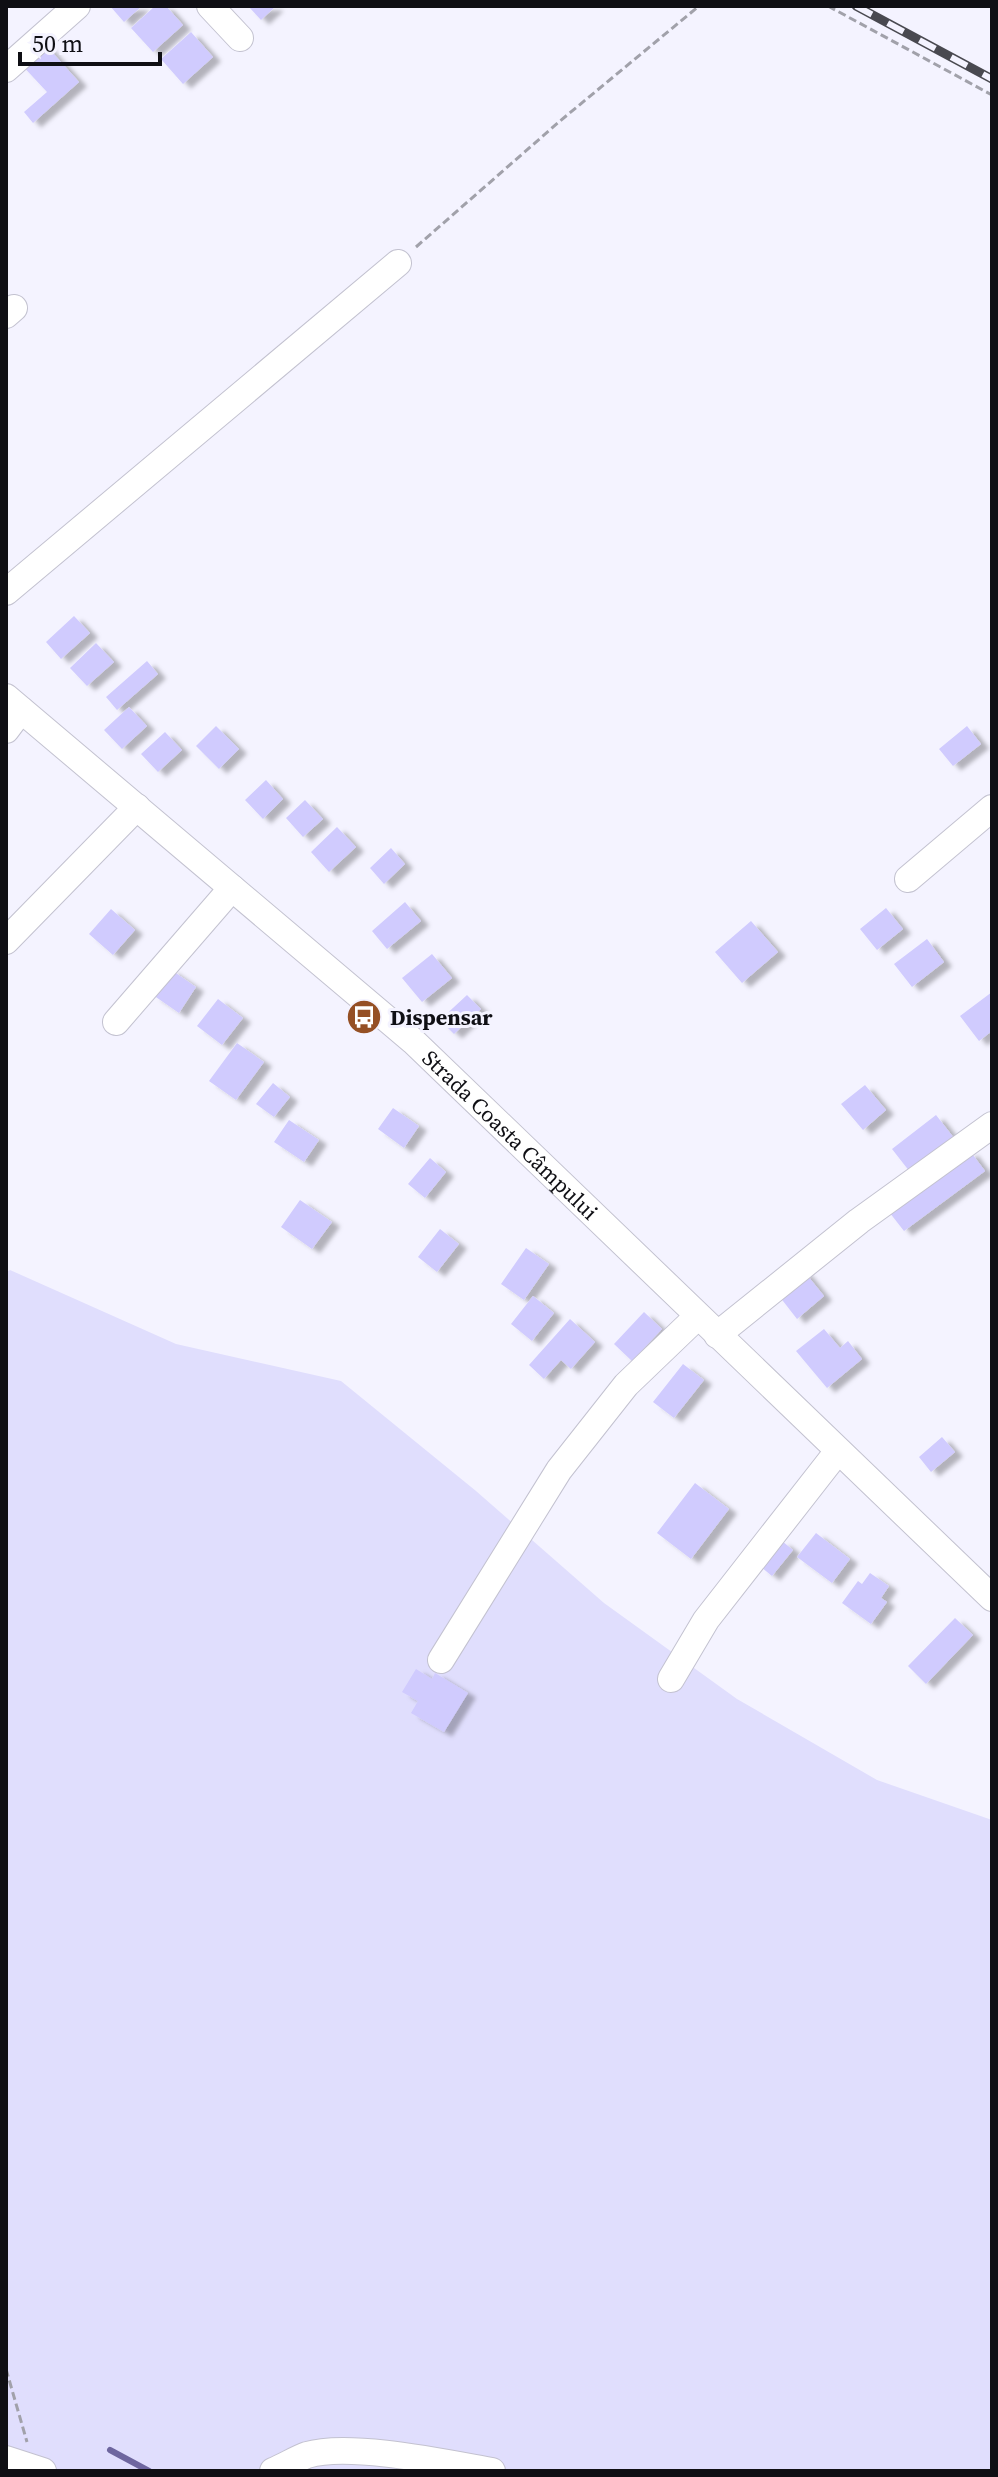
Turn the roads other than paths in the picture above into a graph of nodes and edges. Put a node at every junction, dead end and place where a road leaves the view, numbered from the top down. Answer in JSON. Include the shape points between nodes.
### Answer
{"nodes":[{"id":1,"x":77,"y":6,"type":"edge"},
{"id":2,"x":210,"y":6,"type":"edge"},
{"id":3,"x":240,"y":38,"type":"dead end"},
{"id":4,"x":6,"y":69,"type":"edge"},
{"id":5,"x":398,"y":263,"type":"road end"},
{"id":6,"x":6,"y":592,"type":"edge"},
{"id":7,"x":11,"y":712,"type":"edge"},
{"id":8,"x":137,"y":807,"type":"junction"},
{"id":9,"x":992,"y":808,"type":"edge"},
{"id":10,"x":908,"y":879,"type":"dead end"},
{"id":11,"x":232,"y":888,"type":"junction"},
{"id":12,"x":6,"y":941,"type":"edge"},
{"id":13,"x":116,"y":1022,"type":"dead end"},
{"id":14,"x":992,"y":1125,"type":"edge"},
{"id":15,"x":698,"y":1316,"type":"junction"},
{"id":16,"x":717,"y":1335,"type":"junction"},
{"id":17,"x":838,"y":1451,"type":"junction"},
{"id":18,"x":992,"y":1598,"type":"edge"},
{"id":19,"x":441,"y":1660,"type":"dead end"},
{"id":20,"x":671,"y":1679,"type":"dead end"},
{"id":21,"x":6,"y":2459,"type":"edge"},
{"id":22,"x":39,"y":2470,"type":"edge"},
{"id":23,"x":273,"y":2471,"type":"edge"},
{"id":24,"x":492,"y":2471,"type":"edge"}],
"edges":[{"from":1,"to":4,"type":"street"},
{"from":2,"to":3,"type":"street"},
{"from":5,"to":6,"type":"street"},
{"from":7,"to":8,"type":"street","name":"Strada Coasta Câmpului"},
{"from":8,"to":11,"type":"street","name":"Strada Coasta Câmpului"},
{"from":8,"to":12,"type":"street"},
{"from":9,"to":10,"type":"street"},
{"from":11,"to":13,"type":"street"},
{"from":11,"to":15,"type":"street","name":"Strada Coasta Câmpului","via":[[413,1041]]},
{"from":14,"to":16,"type":"street","via":[[859,1221]]},
{"from":15,"to":16,"type":"street","name":"Strada Coasta Câmpului"},
{"from":15,"to":19,"type":"street","via":[[626,1385],[559,1470]]},
{"from":16,"to":17,"type":"street","name":"Strada Coasta Câmpului"},
{"from":17,"to":18,"type":"street","name":"Strada Coasta Câmpului"},
{"from":17,"to":20,"type":"street","via":[[706,1620]]},
{"from":21,"to":22,"type":"street"},
{"from":23,"to":24,"type":"street","via":[[309,2455],[346,2451]]}]}
